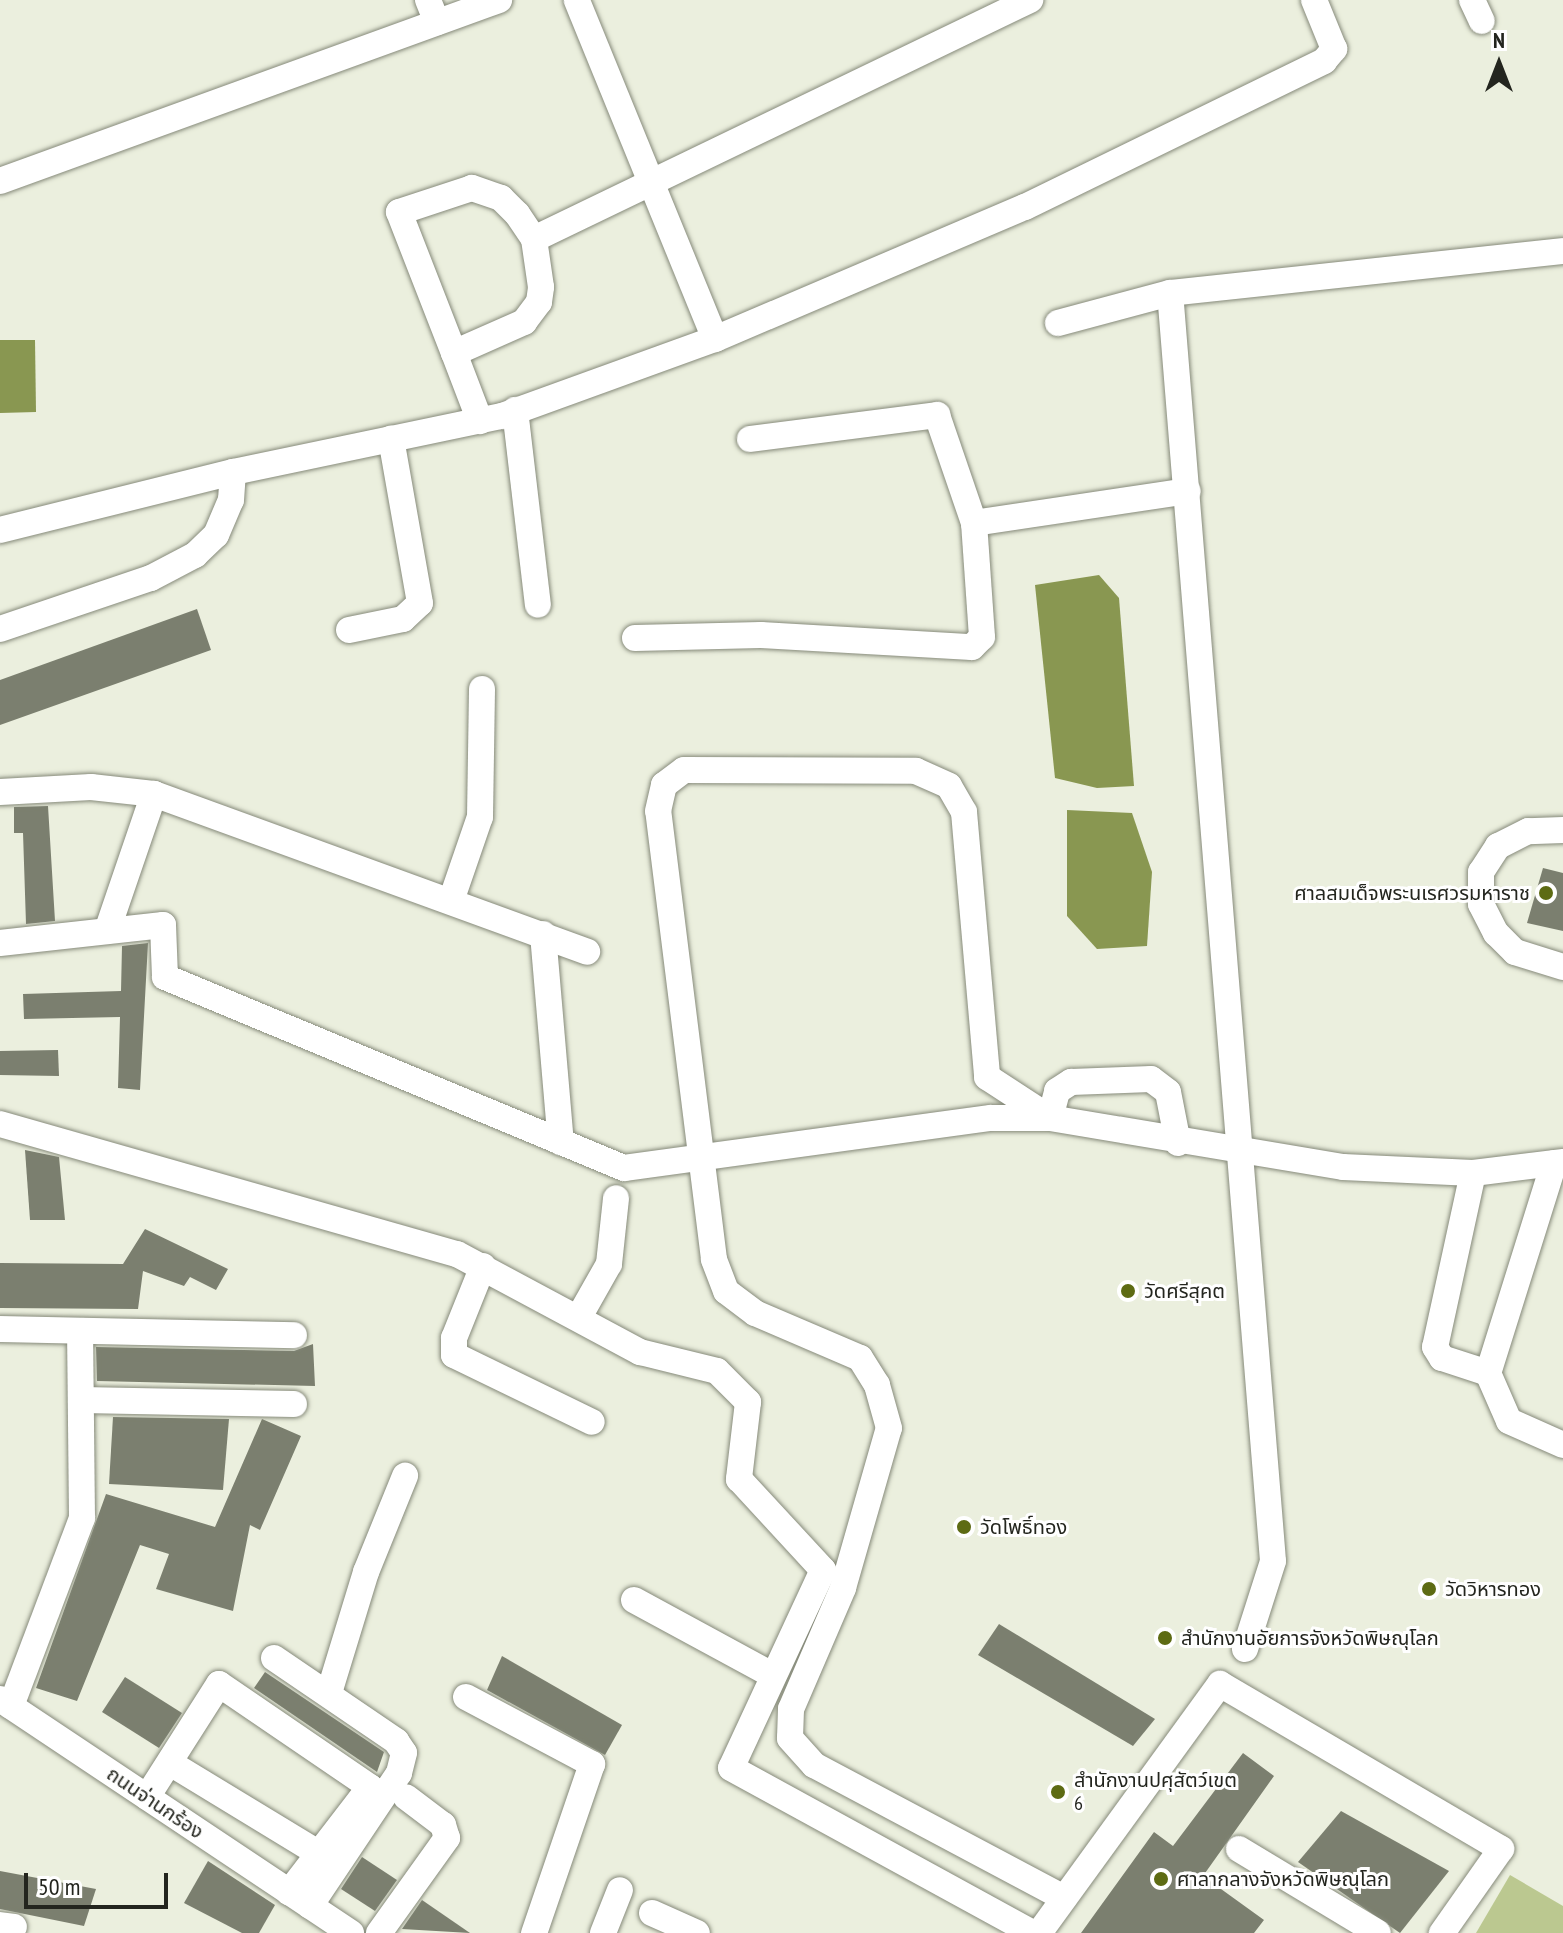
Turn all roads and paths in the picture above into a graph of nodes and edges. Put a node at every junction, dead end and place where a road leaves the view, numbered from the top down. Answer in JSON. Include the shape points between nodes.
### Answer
{"nodes":[{"id":1,"x":499,"y":0,"type":"edge"},
{"id":2,"x":577,"y":0,"type":"edge"},
{"id":3,"x":1030,"y":0,"type":"edge"},
{"id":4,"x":1314,"y":0,"type":"edge"},
{"id":5,"x":433,"y":11,"type":"edge"},
{"id":6,"x":0,"y":181,"type":"edge"},
{"id":7,"x":649,"y":182,"type":"junction"},
{"id":8,"x":534,"y":239,"type":"junction"},
{"id":9,"x":1563,"y":251,"type":"edge"},
{"id":10,"x":1170,"y":293,"type":"junction"},
{"id":11,"x":1058,"y":323,"type":"dead end"},
{"id":12,"x":715,"y":339,"type":"junction"},
{"id":13,"x":454,"y":353,"type":"junction"},
{"id":14,"x":515,"y":410,"type":"junction"},
{"id":15,"x":480,"y":421,"type":"junction"},
{"id":16,"x":391,"y":439,"type":"junction"},
{"id":17,"x":750,"y":439,"type":"dead end"},
{"id":18,"x":233,"y":472,"type":"junction"},
{"id":19,"x":1188,"y":491,"type":"junction"},
{"id":20,"x":974,"y":523,"type":"junction"},
{"id":21,"x":0,"y":530,"type":"edge"},
{"id":22,"x":538,"y":605,"type":"dead end"},
{"id":23,"x":0,"y":629,"type":"edge"},
{"id":24,"x":349,"y":630,"type":"dead end"},
{"id":25,"x":635,"y":638,"type":"dead end"},
{"id":26,"x":482,"y":689,"type":"dead end"},
{"id":27,"x":0,"y":792,"type":"edge"},
{"id":28,"x":154,"y":794,"type":"junction"},
{"id":29,"x":1563,"y":830,"type":"edge"},
{"id":30,"x":451,"y":901,"type":"junction"},
{"id":31,"x":107,"y":931,"type":"junction"},
{"id":32,"x":543,"y":934,"type":"junction"},
{"id":33,"x":0,"y":943,"type":"edge"},
{"id":34,"x":587,"y":952,"type":"dead end"},
{"id":35,"x":1563,"y":967,"type":"edge"},
{"id":36,"x":1050,"y":1118,"type":"junction"},
{"id":37,"x":0,"y":1124,"type":"edge"},
{"id":38,"x":561,"y":1142,"type":"junction"},
{"id":39,"x":1178,"y":1143,"type":"junction"},
{"id":40,"x":1241,"y":1153,"type":"junction"},
{"id":41,"x":703,"y":1156,"type":"junction"},
{"id":42,"x":1558,"y":1162,"type":"edge"},
{"id":43,"x":1473,"y":1173,"type":"junction"},
{"id":44,"x":616,"y":1198,"type":"dead end"},
{"id":45,"x":483,"y":1266,"type":"junction"},
{"id":46,"x":579,"y":1317,"type":"junction"},
{"id":47,"x":0,"y":1329,"type":"edge"},
{"id":48,"x":80,"y":1331,"type":"junction"},
{"id":49,"x":294,"y":1335,"type":"dead end"},
{"id":50,"x":1488,"y":1373,"type":"junction"},
{"id":51,"x":81,"y":1400,"type":"junction"},
{"id":52,"x":294,"y":1404,"type":"dead end"},
{"id":53,"x":592,"y":1422,"type":"dead end"},
{"id":54,"x":1563,"y":1445,"type":"edge"},
{"id":55,"x":405,"y":1476,"type":"dead end"},
{"id":56,"x":634,"y":1600,"type":"dead end"},
{"id":57,"x":1245,"y":1649,"type":"dead end"},
{"id":58,"x":274,"y":1658,"type":"dead end"},
{"id":59,"x":772,"y":1675,"type":"junction"},
{"id":60,"x":329,"y":1693,"type":"junction"},
{"id":61,"x":466,"y":1697,"type":"dead end"},
{"id":62,"x":5,"y":1702,"type":"edge"},
{"id":63,"x":170,"y":1763,"type":"junction"},
{"id":64,"x":147,"y":1797,"type":"junction"},
{"id":65,"x":406,"y":1797,"type":"dead end"},
{"id":66,"x":1239,"y":1849,"type":"dead end"},
{"id":67,"x":318,"y":1853,"type":"junction"},
{"id":68,"x":620,"y":1890,"type":"dead end"},
{"id":69,"x":1064,"y":1898,"type":"junction"},
{"id":70,"x":300,"y":1899,"type":"junction"},
{"id":71,"x":652,"y":1913,"type":"dead end"},
{"id":72,"x":351,"y":1933,"type":"edge"},
{"id":73,"x":379,"y":1933,"type":"edge"},
{"id":74,"x":534,"y":1933,"type":"edge"},
{"id":75,"x":603,"y":1933,"type":"edge"},
{"id":76,"x":697,"y":1933,"type":"edge"},
{"id":77,"x":1032,"y":1933,"type":"edge"},
{"id":78,"x":1039,"y":1933,"type":"edge"},
{"id":79,"x":1378,"y":1933,"type":"edge"},
{"id":80,"x":1442,"y":1933,"type":"edge"}],
"edges":[{"from":1,"to":5,"type":"street"},
{"from":2,"to":7,"type":"street"},
{"from":3,"to":7,"type":"street"},
{"from":4,"to":12,"type":"street","via":[[1334,49],[1324,61],[1025,207]]},
{"from":5,"to":6,"type":"street"},
{"from":7,"to":8,"type":"street"},
{"from":7,"to":12,"type":"street"},
{"from":8,"to":13,"type":"street","via":[[541,271],[533,314]]},
{"from":8,"to":13,"type":"street","via":[[501,198],[472,188],[399,212]]},
{"from":9,"to":10,"type":"street"},
{"from":10,"to":11,"type":"street"},
{"from":10,"to":19,"type":"street"},
{"from":12,"to":14,"type":"street"},
{"from":13,"to":15,"type":"street"},
{"from":14,"to":15,"type":"street"},
{"from":14,"to":22,"type":"street"},
{"from":15,"to":16,"type":"street"},
{"from":16,"to":18,"type":"street"},
{"from":16,"to":24,"type":"street","via":[[420,603],[403,619]]},
{"from":17,"to":20,"type":"street","via":[[937,415]]},
{"from":18,"to":21,"type":"street"},
{"from":18,"to":23,"type":"street","via":[[231,500],[216,535],[195,555],[151,578]]},
{"from":19,"to":20,"type":"street"},
{"from":19,"to":40,"type":"street"},
{"from":20,"to":25,"type":"street","via":[[982,637],[972,647],[761,635]]},
{"from":26,"to":30,"type":"street","via":[[480,817]]},
{"from":27,"to":28,"type":"street","via":[[91,787]]},
{"from":28,"to":30,"type":"street"},
{"from":28,"to":31,"type":"street"},
{"from":29,"to":35,"type":"street","via":[[1528,831],[1498,846],[1481,872],[1481,904],[1515,952]]},
{"from":30,"to":32,"type":"street"},
{"from":31,"to":33,"type":"street"},
{"from":31,"to":38,"type":"street","via":[[163,925],[165,977]]},
{"from":32,"to":34,"type":"street"},
{"from":32,"to":38,"type":"street"},
{"from":36,"to":39,"type":"street"},
{"from":36,"to":39,"type":"street","via":[[1057,1091],[1071,1082],[1151,1079],[1168,1092]]},
{"from":36,"to":41,"type":"street","via":[[991,1118]]},
{"from":36,"to":41,"type":"street","via":[[987,1077],[964,812],[949,786],[916,771],[684,770],[664,785],[658,811]]},
{"from":37,"to":45,"type":"street","via":[[372,1228]]},
{"from":38,"to":41,"type":"street","via":[[624,1168]]},
{"from":39,"to":40,"type":"street"},
{"from":40,"to":43,"type":"street","via":[[1343,1167]]},
{"from":40,"to":57,"type":"street","via":[[1273,1561]]},
{"from":41,"to":69,"type":"street","via":[[714,1259],[726,1291],[755,1313],[860,1358],[877,1385],[889,1428],[843,1588],[791,1709],[790,1738],[814,1765]]},
{"from":42,"to":43,"type":"street"},
{"from":42,"to":50,"type":"street"},
{"from":43,"to":50,"type":"street","via":[[1435,1347],[1442,1358]]},
{"from":44,"to":46,"type":"street","via":[[609,1264]]},
{"from":45,"to":46,"type":"street"},
{"from":45,"to":53,"type":"street","via":[[454,1338],[454,1355]]},
{"from":46,"to":59,"type":"street","via":[[640,1352],[717,1371],[748,1402],[739,1479],[823,1570]]},
{"from":47,"to":48,"type":"street"},
{"from":48,"to":49,"type":"street"},
{"from":48,"to":51,"type":"street"},
{"from":50,"to":54,"type":"street","via":[[1509,1421]]},
{"from":51,"to":52,"type":"street"},
{"from":51,"to":62,"type":"street","via":[[81,1527]]},
{"from":55,"to":60,"type":"street","via":[[366,1572]]},
{"from":56,"to":59,"type":"street"},
{"from":58,"to":60,"type":"street"},
{"from":59,"to":77,"type":"street","via":[[731,1768]]},
{"from":60,"to":70,"type":"street","via":[[396,1741],[404,1758]]},
{"from":61,"to":74,"type":"street","via":[[592,1764]]},
{"from":62,"to":64,"type":"street","name":"ถนนจ่านกร้อง"},
{"from":63,"to":64,"type":"street"},
{"from":63,"to":67,"type":"street"},
{"from":63,"to":67,"type":"street","via":[[219,1684],[370,1787]]},
{"from":64,"to":70,"type":"street","name":"ถนนจ่านกร้อง"},
{"from":65,"to":73,"type":"street","via":[[443,1825],[447,1838]]},
{"from":66,"to":79,"type":"street"},
{"from":67,"to":70,"type":"street"},
{"from":68,"to":75,"type":"street"},
{"from":69,"to":78,"type":"street"},
{"from":69,"to":80,"type":"street","via":[[1220,1684],[1501,1849]]},
{"from":70,"to":72,"type":"street","name":"ถนนจ่านกร้อง"},
{"from":71,"to":76,"type":"street"}]}
